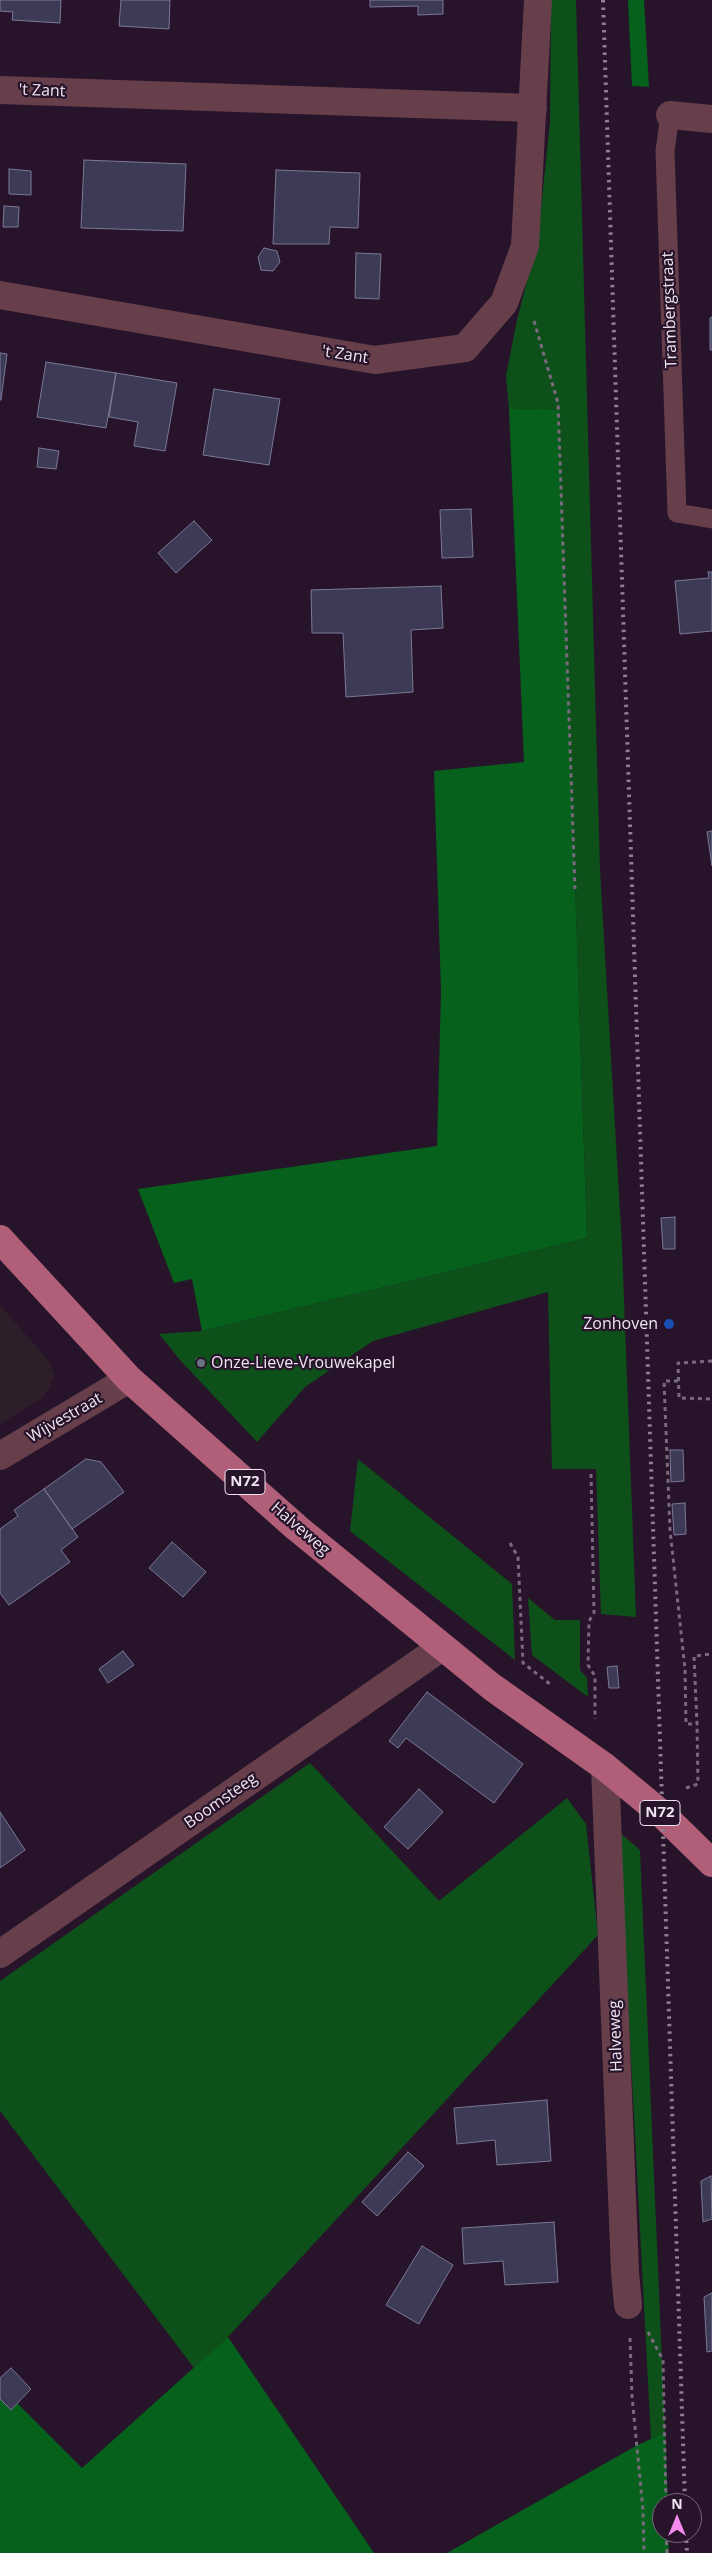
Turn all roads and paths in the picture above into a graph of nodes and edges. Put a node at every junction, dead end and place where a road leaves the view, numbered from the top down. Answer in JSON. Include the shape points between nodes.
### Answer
{"nodes":[{"id":1,"x":538,"y":0,"type":"edge"},
{"id":2,"x":0,"y":90,"type":"edge"},
{"id":3,"x":533,"y":108,"type":"junction"},
{"id":4,"x":670,"y":115,"type":"joint"},
{"id":5,"x":712,"y":119,"type":"edge"},
{"id":6,"x":0,"y":295,"type":"edge"},
{"id":7,"x":532,"y":315,"type":"dead end"},
{"id":8,"x":712,"y":518,"type":"edge"},
{"id":9,"x":575,"y":889,"type":"dead end"},
{"id":10,"x":0,"y":1239,"type":"edge"},
{"id":11,"x":712,"y":1362,"type":"edge"},
{"id":12,"x":129,"y":1379,"type":"junction"},
{"id":13,"x":678,"y":1381,"type":"junction"},
{"id":14,"x":712,"y":1399,"type":"edge"},
{"id":15,"x":0,"y":1456,"type":"edge"},
{"id":16,"x":591,"y":1474,"type":"dead end"},
{"id":17,"x":510,"y":1543,"type":"dead end"},
{"id":18,"x":442,"y":1647,"type":"junction"},
{"id":19,"x":712,"y":1654,"type":"edge"},
{"id":20,"x":552,"y":1685,"type":"dead end"},
{"id":21,"x":588,"y":1712,"type":"dead end"},
{"id":22,"x":596,"y":1718,"type":"junction"},
{"id":23,"x":603,"y":1723,"type":"dead end"},
{"id":24,"x":697,"y":1724,"type":"junction"},
{"id":25,"x":574,"y":1745,"type":"junction"},
{"id":26,"x":605,"y":1767,"type":"junction"},
{"id":27,"x":680,"y":1784,"type":"dead end"},
{"id":28,"x":712,"y":1863,"type":"edge"},
{"id":29,"x":0,"y":1954,"type":"edge"},
{"id":30,"x":628,"y":2305,"type":"junction"},
{"id":31,"x":666,"y":2493,"type":"edge"},
{"id":32,"x":644,"y":2553,"type":"edge"}],
"edges":[{"from":1,"to":3,"type":"street","name":"'t Zant"},
{"from":2,"to":3,"type":"street","name":"'t Zant"},
{"from":3,"to":6,"type":"street","name":"'t Zant","via":[[525,246],[504,303],[465,348],[375,360]]},
{"from":4,"to":5,"type":"street","name":"Trambergstraat"},
{"from":4,"to":8,"type":"lane","name":"Trambergstraat","via":[[666,150],[677,513]]},
{"from":7,"to":9,"type":"path","via":[[558,403]]},
{"from":10,"to":12,"type":"main road","name":"Halveweg","number":"N72"},
{"from":11,"to":13,"type":"path","via":[[678,1363]]},
{"from":12,"to":15,"type":"street","name":"Wijvestraat"},
{"from":12,"to":18,"type":"main road","name":"Halveweg","number":"N72","via":[[297,1528]]},
{"from":13,"to":14,"type":"path","via":[[679,1398]]},
{"from":13,"to":24,"type":"path","via":[[664,1381],[670,1530],[685,1669],[686,1724]]},
{"from":16,"to":22,"type":"path","via":[[594,1613],[589,1621],[588,1664],[595,1676]]},
{"from":17,"to":20,"type":"path","via":[[518,1557],[523,1663]]},
{"from":18,"to":25,"type":"main road","name":"Halveweg","number":"N72"},
{"from":18,"to":29,"type":"street","name":"Boomsteeg"},
{"from":19,"to":24,"type":"path","via":[[694,1656]]},
{"from":21,"to":22,"type":"path"},
{"from":22,"to":23,"type":"path"},
{"from":22,"to":25,"type":"path"},
{"from":24,"to":27,"type":"path","via":[[698,1784],[686,1789]]},
{"from":25,"to":26,"type":"main road","name":"Halveweg","number":"N72"},
{"from":26,"to":28,"type":"main road","name":"Halveweg","number":"N72","via":[[663,1815]]},
{"from":26,"to":30,"type":"street","name":"Halveweg"},
{"from":30,"to":31,"type":"path","via":[[655,2342],[663,2360]]},
{"from":30,"to":32,"type":"path"}]}
